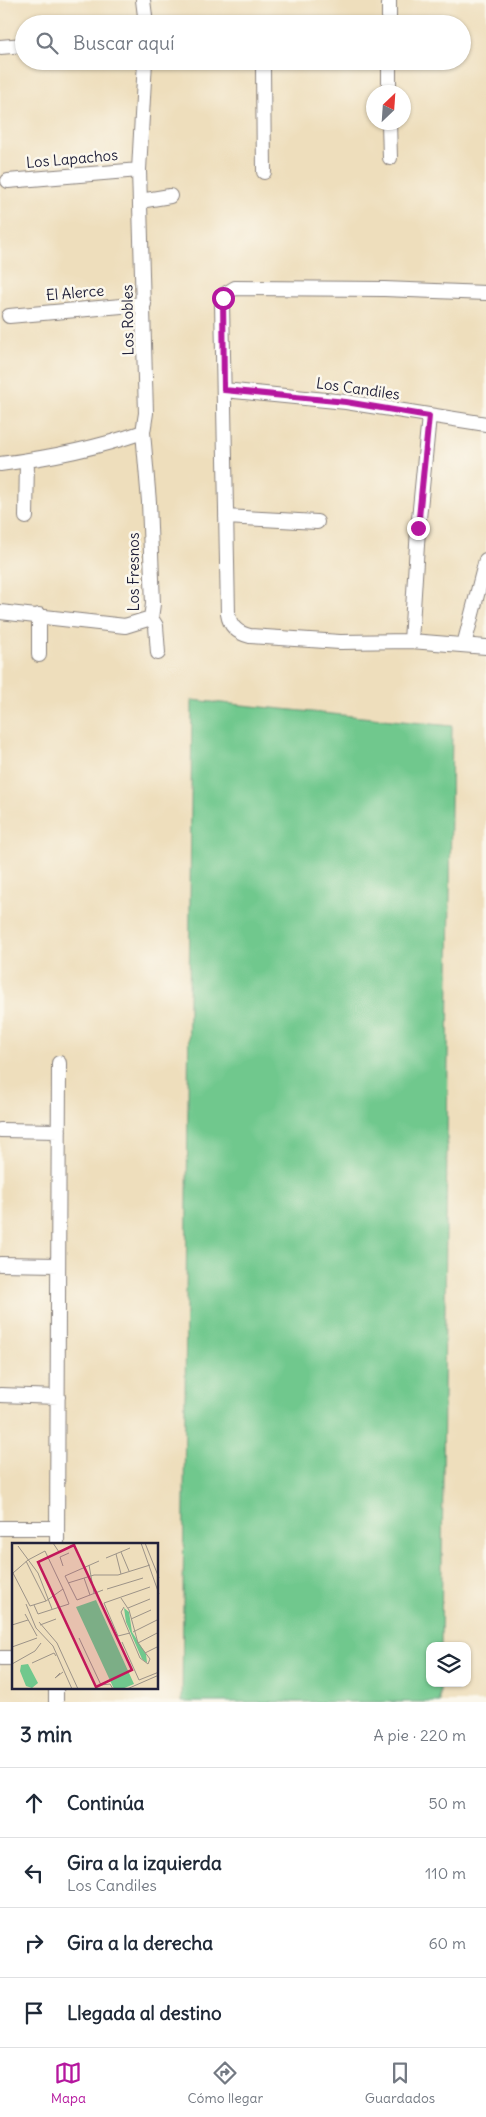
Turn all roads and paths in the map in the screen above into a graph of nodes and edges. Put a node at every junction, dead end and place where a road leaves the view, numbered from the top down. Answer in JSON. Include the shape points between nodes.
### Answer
{"nodes":[{"id":1,"x":144,"y":0,"type":"edge"},
{"id":2,"x":389,"y":0,"type":"edge"},
{"id":3,"x":145,"y":15,"type":"edge"},
{"id":4,"x":389,"y":15,"type":"edge"},
{"id":5,"x":15,"y":46,"type":"edge"},
{"id":6,"x":0,"y":47,"type":"edge"},
{"id":7,"x":145,"y":70,"type":"edge"},
{"id":8,"x":263,"y":70,"type":"edge"},
{"id":9,"x":389,"y":70,"type":"edge"},
{"id":10,"x":389,"y":85,"type":"edge"},
{"id":11,"x":389,"y":130,"type":"edge"},
{"id":12,"x":390,"y":158,"type":"dead end"},
{"id":13,"x":139,"y":170,"type":"junction"},
{"id":14,"x":264,"y":172,"type":"dead end"},
{"id":15,"x":8,"y":181,"type":"dead end"},
{"id":16,"x":170,"y":196,"type":"dead end"},
{"id":17,"x":140,"y":201,"type":"junction"},
{"id":18,"x":486,"y":293,"type":"edge"},
{"id":19,"x":144,"y":304,"type":"junction"},
{"id":20,"x":9,"y":316,"type":"dead end"},
{"id":21,"x":224,"y":390,"type":"junction"},
{"id":22,"x":429,"y":416,"type":"junction"},
{"id":23,"x":486,"y":424,"type":"edge"},
{"id":24,"x":143,"y":432,"type":"junction"},
{"id":25,"x":27,"y":461,"type":"junction"},
{"id":26,"x":0,"y":464,"type":"edge"},
{"id":27,"x":226,"y":516,"type":"junction"},
{"id":28,"x":26,"y":517,"type":"dead end"},
{"id":29,"x":317,"y":522,"type":"dead end"},
{"id":30,"x":486,"y":560,"type":"edge"},
{"id":31,"x":0,"y":612,"type":"edge"},
{"id":32,"x":39,"y":615,"type":"junction"},
{"id":33,"x":151,"y":618,"type":"junction"},
{"id":34,"x":411,"y":641,"type":"junction"},
{"id":35,"x":464,"y":645,"type":"junction"},
{"id":36,"x":486,"y":647,"type":"edge"},
{"id":37,"x":158,"y":653,"type":"dead end"},
{"id":38,"x":39,"y":655,"type":"dead end"},
{"id":39,"x":60,"y":1063,"type":"dead end"},
{"id":40,"x":0,"y":1130,"type":"edge"},
{"id":41,"x":59,"y":1131,"type":"junction"},
{"id":42,"x":0,"y":1264,"type":"edge"},
{"id":43,"x":58,"y":1265,"type":"junction"},
{"id":44,"x":0,"y":1396,"type":"edge"},
{"id":45,"x":58,"y":1397,"type":"junction"},
{"id":46,"x":0,"y":1528,"type":"edge"},
{"id":47,"x":57,"y":1528,"type":"junction"},
{"id":48,"x":57,"y":1543,"type":"edge"}],
"edges":[{"from":1,"to":3,"type":"street"},
{"from":2,"to":4,"type":"street"},
{"from":5,"to":6,"type":"street"},
{"from":7,"to":13,"type":"street","name":"Los Robles"},
{"from":8,"to":14,"type":"street"},
{"from":9,"to":10,"type":"street"},
{"from":11,"to":12,"type":"street"},
{"from":13,"to":15,"type":"street","name":"Los Lapachos"},
{"from":13,"to":17,"type":"street","name":"Los Robles"},
{"from":16,"to":17,"type":"street"},
{"from":17,"to":19,"type":"street","name":"Los Robles"},
{"from":18,"to":21,"type":"street","via":[[231,289],[222,302]]},
{"from":19,"to":20,"type":"street","name":"El Alerce"},
{"from":19,"to":24,"type":"street","name":"Los Robles","via":[[146,413]]},
{"from":21,"to":22,"type":"street","name":"Los Candiles","via":[[346,402]]},
{"from":21,"to":27,"type":"street"},
{"from":22,"to":23,"type":"street","name":"Los Candiles"},
{"from":22,"to":34,"type":"street"},
{"from":24,"to":25,"type":"street"},
{"from":24,"to":33,"type":"street","name":"Los Fresnos","via":[[149,502]]},
{"from":25,"to":26,"type":"street"},
{"from":25,"to":28,"type":"street"},
{"from":27,"to":29,"type":"street"},
{"from":27,"to":34,"type":"street","via":[[228,614],[231,625],[239,632],[250,636],[340,642]]},
{"from":30,"to":35,"type":"street"},
{"from":31,"to":32,"type":"street","name":"Los Fresnos"},
{"from":32,"to":33,"type":"street","name":"Los Fresnos","via":[[125,626]]},
{"from":32,"to":38,"type":"street"},
{"from":33,"to":37,"type":"street","via":[[156,626]]},
{"from":34,"to":35,"type":"street"},
{"from":35,"to":36,"type":"street"},
{"from":39,"to":41,"type":"street"},
{"from":40,"to":41,"type":"street"},
{"from":41,"to":43,"type":"street"},
{"from":42,"to":43,"type":"street"},
{"from":43,"to":45,"type":"street"},
{"from":44,"to":45,"type":"street"},
{"from":45,"to":47,"type":"street"},
{"from":46,"to":47,"type":"street"},
{"from":47,"to":48,"type":"street"}]}
